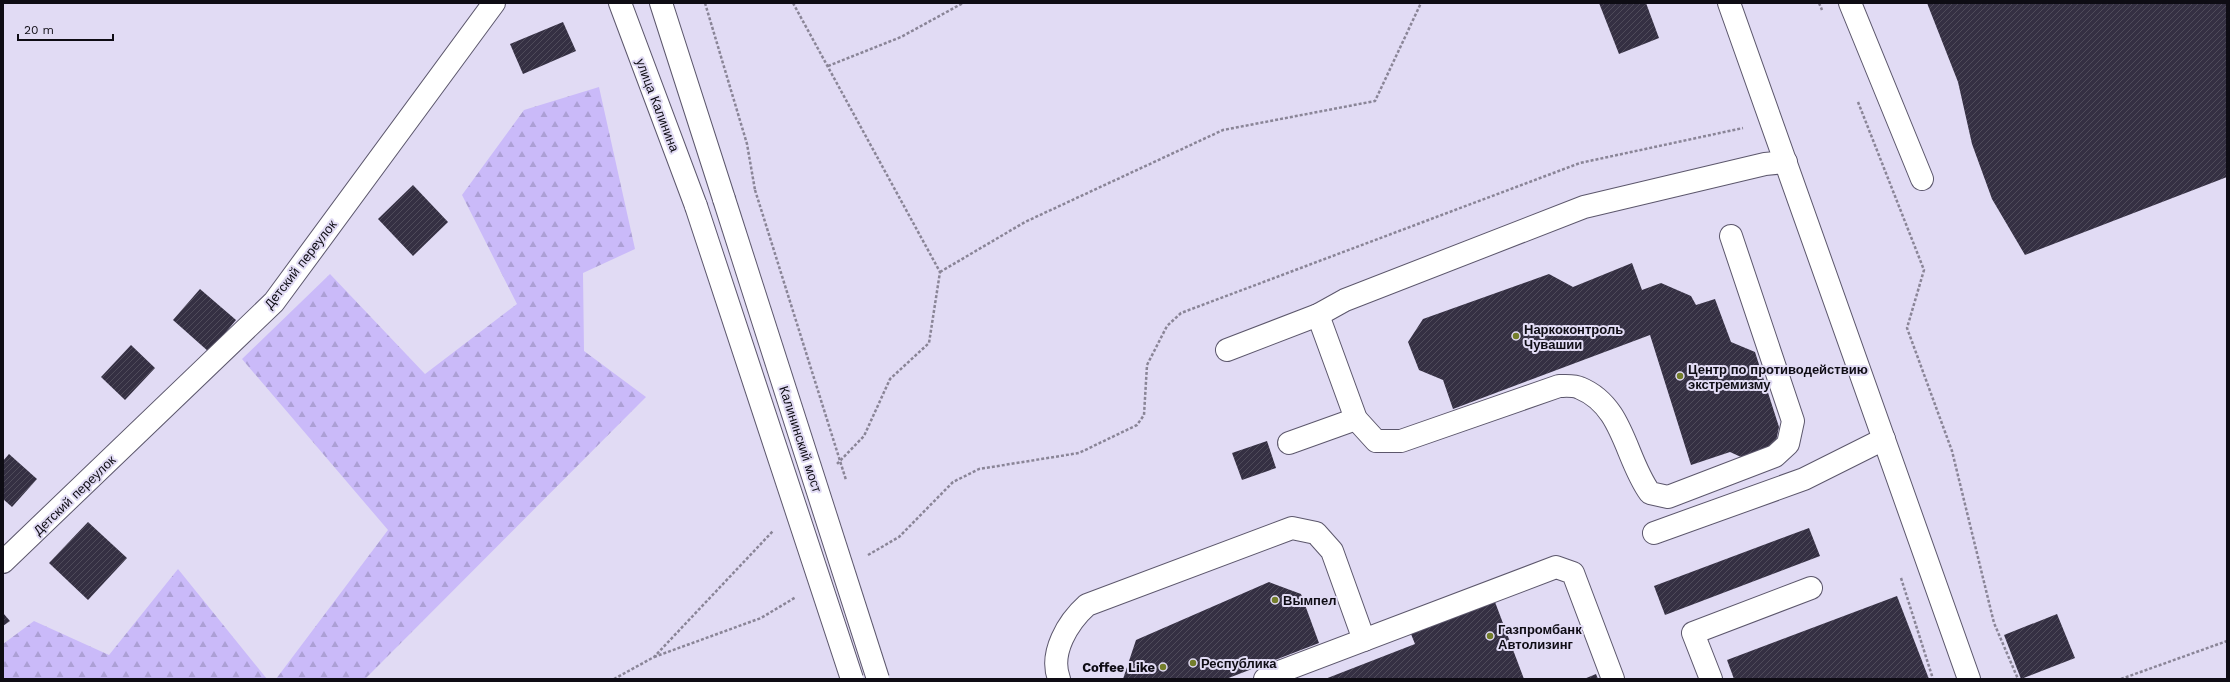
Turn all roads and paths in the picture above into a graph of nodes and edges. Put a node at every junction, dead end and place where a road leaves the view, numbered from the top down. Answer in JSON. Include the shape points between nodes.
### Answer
{"nodes":[{"id":1,"x":494,"y":3,"type":"edge"},
{"id":2,"x":620,"y":3,"type":"edge"},
{"id":3,"x":661,"y":3,"type":"edge"},
{"id":4,"x":705,"y":3,"type":"edge"},
{"id":5,"x":794,"y":3,"type":"edge"},
{"id":6,"x":964,"y":3,"type":"edge"},
{"id":7,"x":1421,"y":3,"type":"edge"},
{"id":8,"x":1729,"y":3,"type":"edge"},
{"id":9,"x":1819,"y":3,"type":"edge"},
{"id":10,"x":1850,"y":3,"type":"edge"},
{"id":11,"x":1825,"y":18,"type":"dead end"},
{"id":12,"x":828,"y":66,"type":"junction"},
{"id":13,"x":1857,"y":99,"type":"dead end"},
{"id":14,"x":1750,"y":126,"type":"dead end"},
{"id":15,"x":1786,"y":162,"type":"junction"},
{"id":16,"x":1922,"y":179,"type":"dead end"},
{"id":17,"x":696,"y":206,"type":"joint"},
{"id":18,"x":1731,"y":236,"type":"dead end"},
{"id":19,"x":1318,"y":315,"type":"junction"},
{"id":20,"x":1227,"y":350,"type":"dead end"},
{"id":21,"x":1356,"y":419,"type":"junction"},
{"id":22,"x":1884,"y":439,"type":"junction"},
{"id":23,"x":1289,"y":443,"type":"dead end"},
{"id":24,"x":848,"y":488,"type":"dead end"},
{"id":25,"x":1654,"y":533,"type":"dead end"},
{"id":26,"x":867,"y":549,"type":"dead end"},
{"id":27,"x":4,"y":562,"type":"edge"},
{"id":28,"x":1811,"y":588,"type":"dead end"},
{"id":29,"x":800,"y":594,"type":"dead end"},
{"id":30,"x":1364,"y":640,"type":"junction"},
{"id":31,"x":2227,"y":641,"type":"edge"},
{"id":32,"x":654,"y":657,"type":"dead end"},
{"id":33,"x":852,"y":679,"type":"edge"},
{"id":34,"x":878,"y":679,"type":"edge"},
{"id":35,"x":1059,"y":679,"type":"edge"},
{"id":36,"x":1265,"y":679,"type":"edge"},
{"id":37,"x":1613,"y":679,"type":"edge"},
{"id":38,"x":1711,"y":679,"type":"edge"},
{"id":39,"x":1969,"y":679,"type":"edge"},
{"id":40,"x":2018,"y":679,"type":"edge"},
{"id":41,"x":2121,"y":679,"type":"edge"}],
"edges":[{"from":1,"to":27,"type":"street","name":"Детский переулок","via":[[274,302]]},
{"from":2,"to":17,"type":"street","name":"улица Калинина"},
{"from":3,"to":34,"type":"street","name":"Калининский мост","bridge":true},
{"from":4,"to":24,"type":"path","bridge":true,"via":[[747,144],[755,190]]},
{"from":5,"to":12,"type":"path"},
{"from":6,"to":12,"type":"path","via":[[901,37]]},
{"from":7,"to":12,"type":"path","via":[[1375,101],[1223,130],[1026,222],[940,272]]},
{"from":8,"to":15,"type":"street"},
{"from":9,"to":11,"type":"path"},
{"from":10,"to":16,"type":"street"},
{"from":13,"to":40,"type":"path","via":[[1924,270],[1907,328],[1952,451],[1994,622]]},
{"from":14,"to":26,"type":"path","via":[[1580,163],[1181,313],[1167,326],[1147,366],[1144,415],[1137,425],[1079,453],[978,469],[953,482],[899,537],[868,556]]},
{"from":15,"to":19,"type":"street","via":[[1765,164],[1584,207],[1345,300]]},
{"from":15,"to":22,"type":"street"},
{"from":17,"to":33,"type":"street","name":"Калининский мост","bridge":true},
{"from":18,"to":21,"type":"street","via":[[1793,421],[1788,444],[1775,456],[1668,497],[1650,493],[1642,482],[1618,423],[1602,400],[1579,387],[1559,386],[1401,441],[1376,440]]},
{"from":19,"to":20,"type":"street"},
{"from":19,"to":21,"type":"street"},
{"from":21,"to":23,"type":"street"},
{"from":22,"to":25,"type":"street","via":[[1804,479]]},
{"from":22,"to":39,"type":"street"},
{"from":28,"to":38,"type":"street","via":[[1693,633]]},
{"from":29,"to":32,"type":"path","via":[[760,618]]},
{"from":30,"to":35,"type":"street","via":[[1332,551],[1316,533],[1292,528],[1087,605],[1075,616],[1056,653]]},
{"from":30,"to":36,"type":"street"},
{"from":30,"to":37,"type":"street","via":[[1556,567],[1573,572]]},
{"from":31,"to":41,"type":"path"}]}
